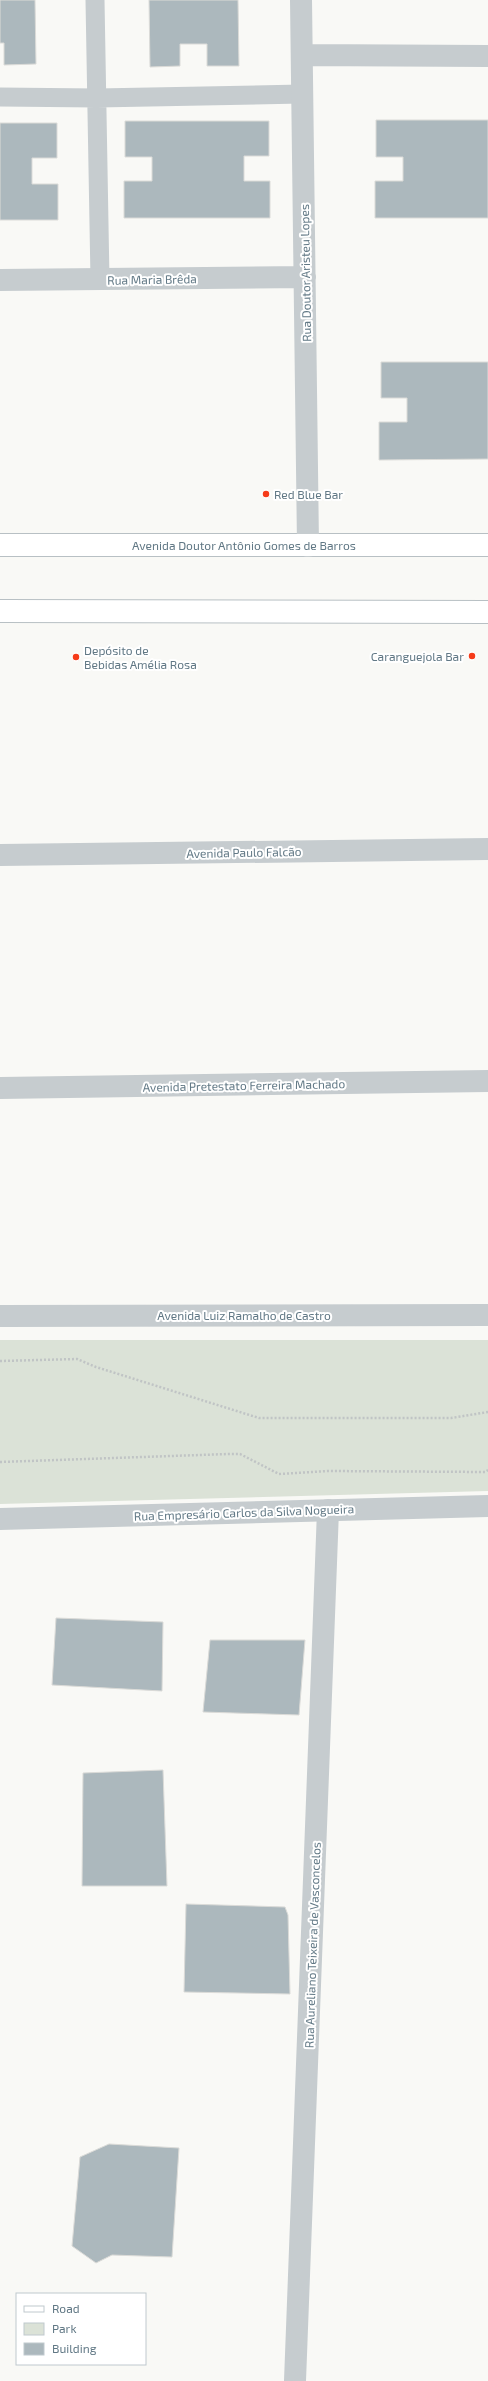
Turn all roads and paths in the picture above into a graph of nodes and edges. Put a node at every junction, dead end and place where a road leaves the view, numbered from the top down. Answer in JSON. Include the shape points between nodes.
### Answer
{"nodes":[{"id":1,"x":95,"y":0,"type":"edge"},
{"id":2,"x":301,"y":0,"type":"edge"},
{"id":3,"x":302,"y":55,"type":"junction"},
{"id":4,"x":488,"y":56,"type":"edge"},
{"id":5,"x":302,"y":94,"type":"junction"},
{"id":6,"x":0,"y":97,"type":"edge"},
{"id":7,"x":97,"y":98,"type":"junction"},
{"id":8,"x":305,"y":277,"type":"junction"},
{"id":9,"x":0,"y":280,"type":"edge"},
{"id":10,"x":100,"y":280,"type":"junction"},
{"id":11,"x":0,"y":545,"type":"edge"},
{"id":12,"x":488,"y":545,"type":"edge"},
{"id":13,"x":308,"y":546,"type":"junction"},
{"id":14,"x":0,"y":611,"type":"edge"},
{"id":15,"x":488,"y":612,"type":"edge"},
{"id":16,"x":488,"y":849,"type":"edge"},
{"id":17,"x":0,"y":855,"type":"edge"},
{"id":18,"x":488,"y":1081,"type":"edge"},
{"id":19,"x":0,"y":1088,"type":"edge"},
{"id":20,"x":488,"y":1315,"type":"edge"},
{"id":21,"x":0,"y":1316,"type":"edge"},
{"id":22,"x":0,"y":1361,"type":"edge"},
{"id":23,"x":488,"y":1412,"type":"edge"},
{"id":24,"x":0,"y":1462,"type":"edge"},
{"id":25,"x":488,"y":1470,"type":"edge"},
{"id":26,"x":488,"y":1506,"type":"edge"},
{"id":27,"x":328,"y":1510,"type":"junction"},
{"id":28,"x":0,"y":1519,"type":"edge"},
{"id":29,"x":295,"y":2381,"type":"edge"}],
"edges":[{"from":1,"to":7,"type":"lane"},
{"from":2,"to":3,"type":"street","name":"Rua Doutor Aristeu Lopes"},
{"from":3,"to":4,"type":"street"},
{"from":3,"to":5,"type":"street","name":"Rua Doutor Aristeu Lopes"},
{"from":5,"to":7,"type":"lane"},
{"from":5,"to":8,"type":"street","name":"Rua Doutor Aristeu Lopes"},
{"from":6,"to":7,"type":"lane"},
{"from":7,"to":10,"type":"lane"},
{"from":8,"to":10,"type":"street","name":"Rua Maria Brêda"},
{"from":8,"to":13,"type":"street","name":"Rua Doutor Aristeu Lopes"},
{"from":9,"to":10,"type":"street","name":"Rua Maria Brêda"},
{"from":11,"to":13,"type":"main road","name":"Avenida Doutor Antônio Gomes de Barros"},
{"from":12,"to":13,"type":"main road","name":"Avenida Doutor Antônio Gomes de Barros"},
{"from":14,"to":15,"type":"main road"},
{"from":16,"to":17,"type":"street","name":"Avenida Paulo Falcão"},
{"from":18,"to":19,"type":"street","name":"Avenida Pretestato Ferreira Machado"},
{"from":20,"to":21,"type":"street","name":"Avenida Luiz Ramalho de Castro"},
{"from":22,"to":23,"type":"path","via":[[77,1359],[259,1418],[451,1418]]},
{"from":24,"to":25,"type":"path","via":[[240,1454],[279,1474],[328,1471]]},
{"from":26,"to":27,"type":"street","name":"Rua Empresário Carlos da Silva Nogueira"},
{"from":27,"to":28,"type":"street","name":"Rua Empresário Carlos da Silva Nogueira"},
{"from":27,"to":29,"type":"street","name":"Rua Aureliano Teixeira de Vasconcelos"}]}
